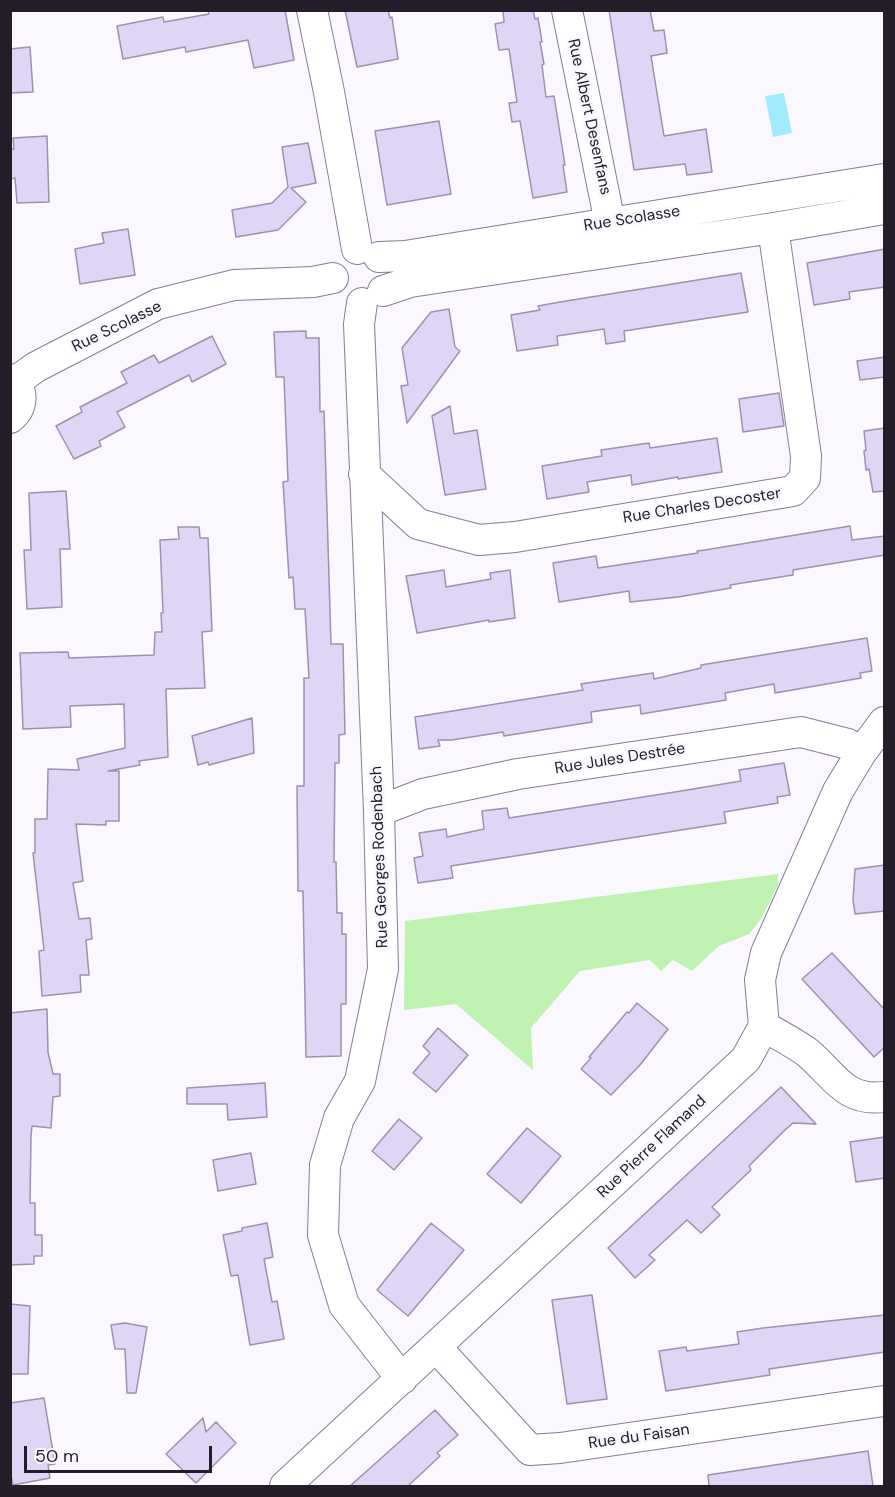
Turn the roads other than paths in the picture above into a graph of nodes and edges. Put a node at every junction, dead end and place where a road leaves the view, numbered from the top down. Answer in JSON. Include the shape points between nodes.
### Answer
{"nodes":[{"id":1,"x":312,"y":10,"type":"edge"},
{"id":2,"x":567,"y":10,"type":"edge"},
{"id":3,"x":885,"y":179,"type":"edge"},
{"id":4,"x":885,"y":209,"type":"edge"},
{"id":5,"x":610,"y":223,"type":"junction"},
{"id":6,"x":773,"y":228,"type":"junction"},
{"id":7,"x":368,"y":253,"type":"junction"},
{"id":8,"x":333,"y":278,"type":"junction"},
{"id":9,"x":372,"y":297,"type":"junction"},
{"id":10,"x":13,"y":380,"type":"edge"},
{"id":11,"x":10,"y":418,"type":"edge"},
{"id":12,"x":364,"y":474,"type":"junction"},
{"id":13,"x":885,"y":722,"type":"edge"},
{"id":14,"x":861,"y":753,"type":"junction"},
{"id":15,"x":379,"y":812,"type":"junction"},
{"id":16,"x":764,"y":1026,"type":"junction"},
{"id":17,"x":885,"y":1097,"type":"edge"},
{"id":18,"x":436,"y":1347,"type":"junction"},
{"id":19,"x":402,"y":1379,"type":"junction"},
{"id":20,"x":885,"y":1401,"type":"edge"},
{"id":21,"x":285,"y":1486,"type":"edge"}],
"edges":[{"from":1,"to":7,"type":"street"},
{"from":2,"to":5,"type":"street","name":"Rue Albert Desenfans"},
{"from":3,"to":5,"type":"street","name":"Rue Scolasse"},
{"from":4,"to":6,"type":"street","name":"Rue Scolasse"},
{"from":5,"to":7,"type":"street","name":"Rue Scolasse","via":[[405,256]]},
{"from":6,"to":9,"type":"street","name":"Rue Scolasse","via":[[410,282]]},
{"from":6,"to":12,"type":"street","name":"Rue Charles Decoster","via":[[806,456],[805,478],[793,491],[479,540],[418,524]]},
{"from":7,"to":8,"type":"street","via":[[349,252],[337,262]]},
{"from":7,"to":9,"type":"street","via":[[386,267],[387,280]]},
{"from":8,"to":9,"type":"street","via":[[346,299]]},
{"from":8,"to":10,"type":"street","name":"Rue Scolasse","via":[[234,285],[158,304]]},
{"from":9,"to":12,"type":"street","name":"Rue Georges Rodenbach","via":[[359,324]]},
{"from":10,"to":11,"type":"street","via":[[21,392],[21,404]]},
{"from":12,"to":15,"type":"street","name":"Rue Georges Rodenbach"},
{"from":13,"to":14,"type":"street"},
{"from":14,"to":15,"type":"street","name":"Rue Jules Destrée","via":[[848,744],[801,732],[518,774],[423,794]]},
{"from":14,"to":16,"type":"street","via":[[838,791],[766,953],[760,980]]},
{"from":15,"to":19,"type":"street","name":"Rue Georges Rodenbach","via":[[383,969],[360,1081],[339,1118],[325,1165],[323,1236],[344,1305]]},
{"from":16,"to":17,"type":"street","via":[[807,1053],[847,1092]]},
{"from":16,"to":18,"type":"street","name":"Rue Pierre Flamand","via":[[746,1059]]},
{"from":18,"to":19,"type":"street","name":"Rue Pierre Flamand"},
{"from":18,"to":20,"type":"street","name":"Rue du Faisan","via":[[531,1450]]},
{"from":19,"to":21,"type":"street","name":"Rue Pierre Flamand"}]}
